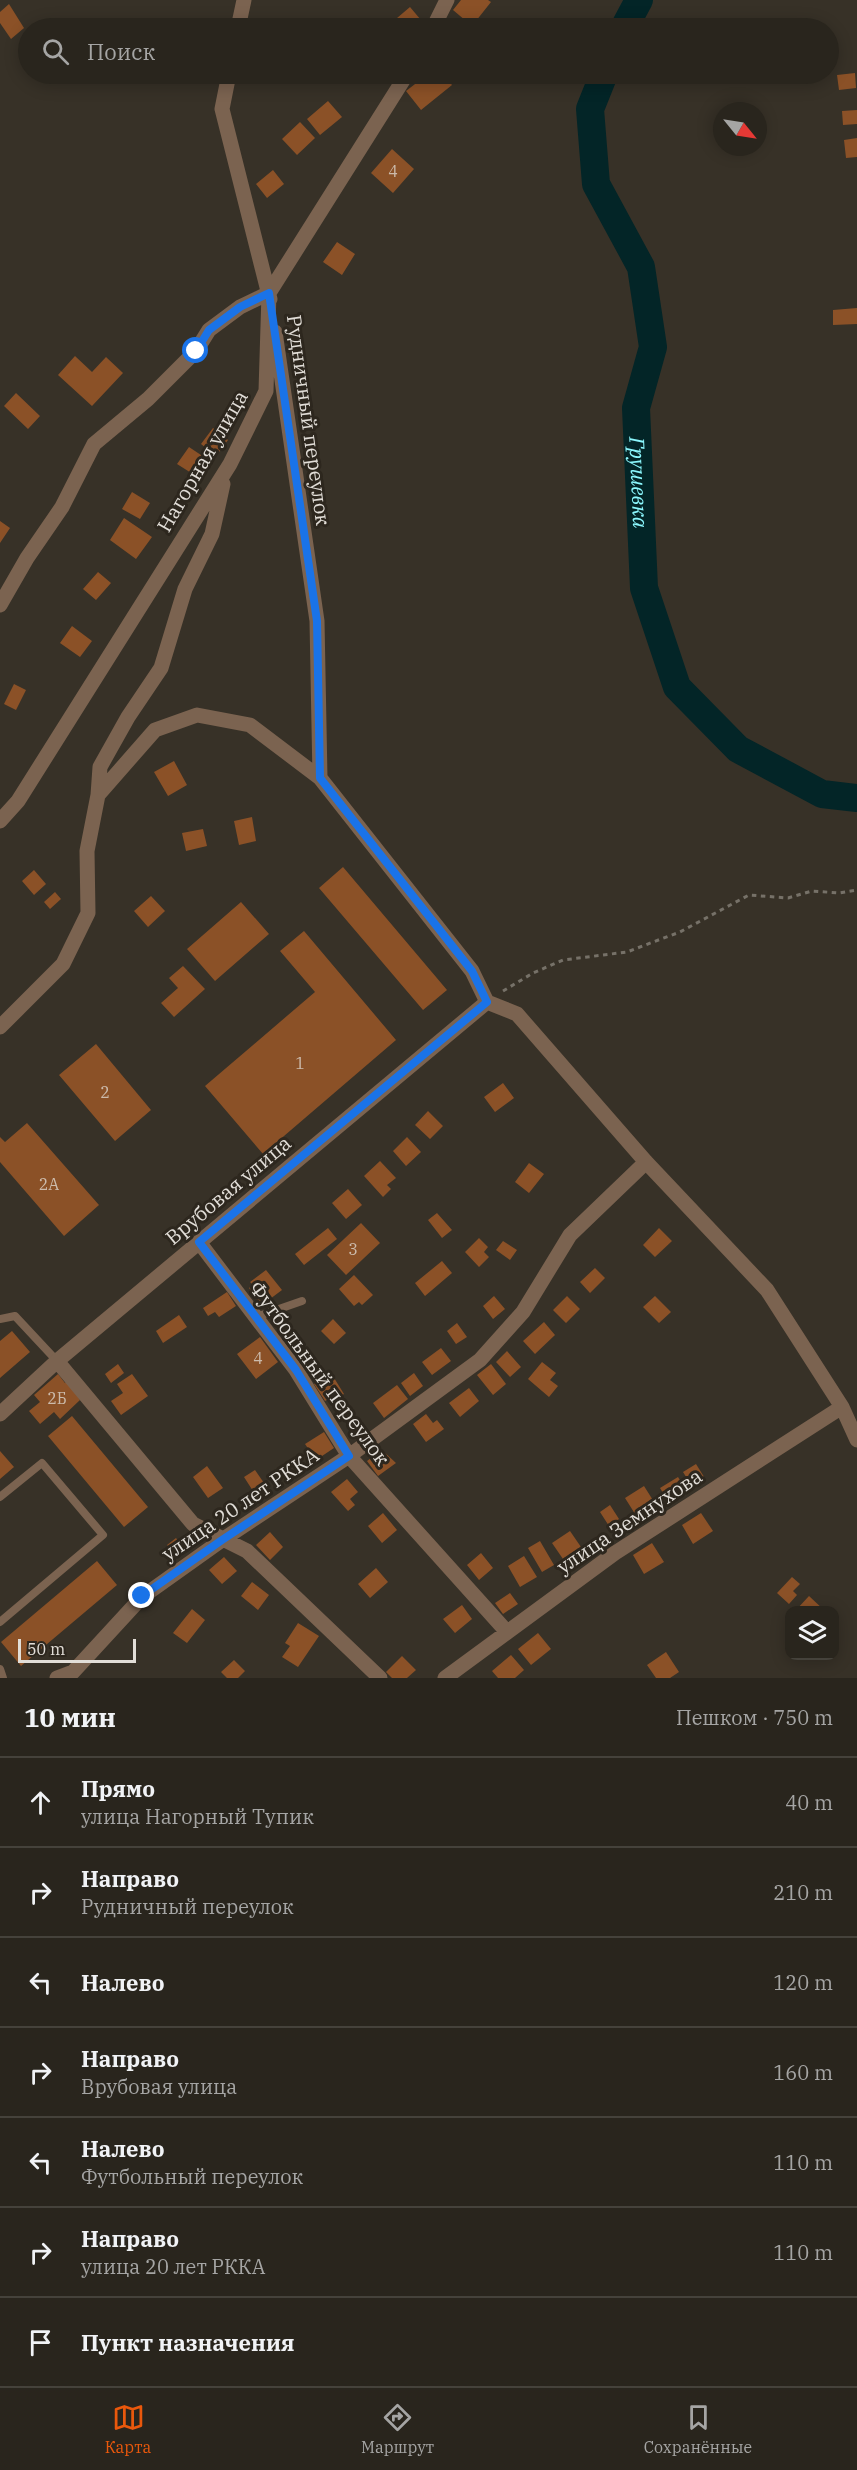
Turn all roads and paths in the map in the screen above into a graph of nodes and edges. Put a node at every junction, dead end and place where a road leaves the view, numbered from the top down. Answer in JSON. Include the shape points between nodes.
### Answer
{"nodes":[{"id":1,"x":243,"y":0,"type":"edge"},
{"id":2,"x":447,"y":0,"type":"edge"},
{"id":3,"x":240,"y":18,"type":"edge"},
{"id":4,"x":438,"y":18,"type":"edge"},
{"id":5,"x":227,"y":84,"type":"edge"},
{"id":6,"x":401,"y":84,"type":"edge"},
{"id":7,"x":269,"y":293,"type":"junction"},
{"id":8,"x":230,"y":464,"type":"junction"},
{"id":9,"x":0,"y":605,"type":"edge"},
{"id":10,"x":320,"y":778,"type":"junction"},
{"id":11,"x":98,"y":795,"type":"junction"},
{"id":12,"x":0,"y":821,"type":"edge"},
{"id":13,"x":857,"y":890,"type":"edge"},
{"id":14,"x":487,"y":1002,"type":"junction"},
{"id":15,"x":0,"y":1027,"type":"edge"},
{"id":16,"x":646,"y":1162,"type":"junction"},
{"id":17,"x":199,"y":1242,"type":"junction"},
{"id":18,"x":302,"y":1301,"type":"dead end"},
{"id":19,"x":256,"y":1317,"type":"junction"},
{"id":20,"x":0,"y":1319,"type":"edge"},
{"id":21,"x":57,"y":1361,"type":"junction"},
{"id":22,"x":842,"y":1407,"type":"junction"},
{"id":23,"x":0,"y":1414,"type":"edge"},
{"id":24,"x":857,"y":1440,"type":"edge"},
{"id":25,"x":349,"y":1456,"type":"junction"},
{"id":26,"x":0,"y":1497,"type":"edge"},
{"id":27,"x":222,"y":1540,"type":"junction"},
{"id":28,"x":0,"y":1622,"type":"edge"},
{"id":29,"x":507,"y":1632,"type":"junction"},
{"id":30,"x":0,"y":1670,"type":"edge"},
{"id":31,"x":77,"y":1675,"type":"edge"},
{"id":32,"x":3,"y":1678,"type":"edge"},
{"id":33,"x":57,"y":1678,"type":"edge"},
{"id":34,"x":380,"y":1678,"type":"edge"},
{"id":35,"x":445,"y":1678,"type":"edge"}],
"edges":[{"from":1,"to":3,"type":"street"},
{"from":2,"to":4,"type":"street"},
{"from":5,"to":7,"type":"street","name":"Рудничный переулок","via":[[222,110]]},
{"from":6,"to":7,"type":"street"},
{"from":7,"to":8,"type":"street","name":"Нагорная улица","via":[[266,391]]},
{"from":7,"to":9,"type":"street","via":[[240,307],[209,330],[196,351],[148,399],[94,444],[62,507]]},
{"from":7,"to":10,"type":"street","name":"Рудничный переулок","via":[[317,621]]},
{"from":8,"to":11,"type":"street","via":[[212,534],[185,589],[161,668],[100,767]]},
{"from":8,"to":12,"type":"street","name":"Нагорная улица","via":[[18,801]]},
{"from":10,"to":11,"type":"street","via":[[250,725],[197,716],[155,730]]},
{"from":10,"to":14,"type":"street","via":[[472,971]]},
{"from":11,"to":15,"type":"street","via":[[87,851],[88,913],[63,964]]},
{"from":13,"to":14,"type":"path","via":[[812,891],[788,898],[749,895],[680,932],[627,952],[563,960],[533,973]]},
{"from":14,"to":16,"type":"street","via":[[517,1014]]},
{"from":14,"to":17,"type":"street","name":"Врубовая улица"},
{"from":16,"to":22,"type":"street","via":[[767,1290]]},
{"from":16,"to":25,"type":"street","name":"улица 20 лет РККА","via":[[570,1235],[523,1312],[480,1360]]},
{"from":17,"to":19,"type":"street","name":"Футбольный переулок"},
{"from":17,"to":21,"type":"street","name":"Врубовая улица"},
{"from":18,"to":19,"type":"lane"},
{"from":19,"to":25,"type":"street","name":"Футбольный переулок","via":[[296,1370]]},
{"from":20,"to":21,"type":"lane","via":[[15,1316]]},
{"from":21,"to":23,"type":"street","name":"Врубовая улица"},
{"from":21,"to":27,"type":"street","via":[[193,1524]]},
{"from":22,"to":24,"type":"street"},
{"from":22,"to":29,"type":"street","name":"улица Земнухова","via":[[615,1553]]},
{"from":25,"to":27,"type":"street","name":"улица 20 лет РККА"},
{"from":25,"to":29,"type":"street","name":"Футбольный переулок"},
{"from":26,"to":28,"type":"lane","via":[[42,1463],[103,1535]]},
{"from":27,"to":31,"type":"street","name":"улица 20 лет РККА","via":[[142,1596]]},
{"from":27,"to":34,"type":"street","via":[[247,1551]]},
{"from":29,"to":35,"type":"street","name":"улица Земнухова"},
{"from":30,"to":32,"type":"lane"},
{"from":31,"to":33,"type":"street","name":"улица 20 лет РККА"}]}
